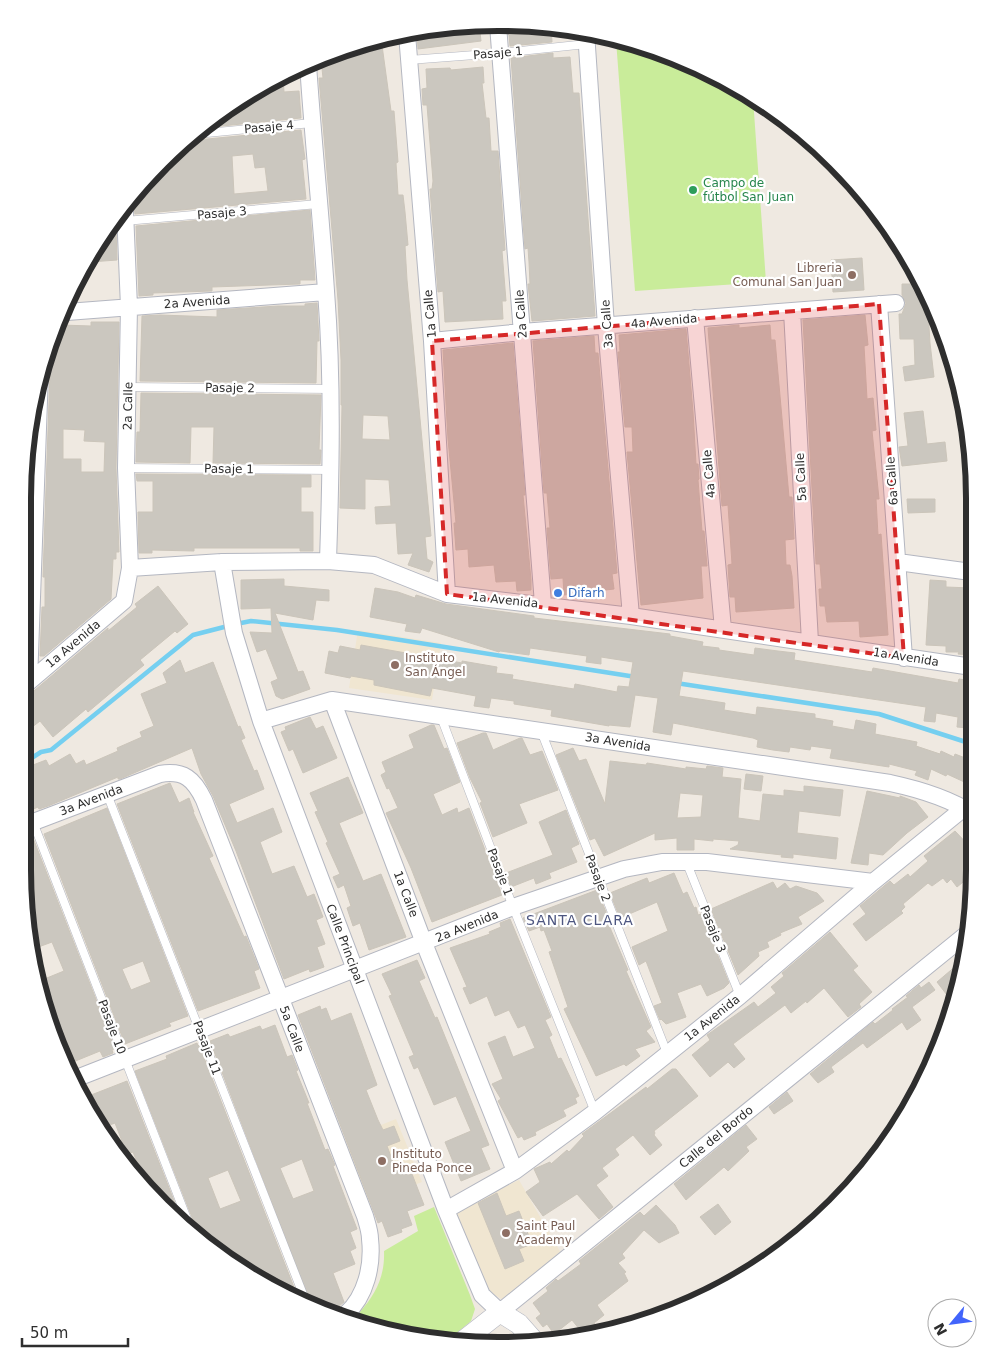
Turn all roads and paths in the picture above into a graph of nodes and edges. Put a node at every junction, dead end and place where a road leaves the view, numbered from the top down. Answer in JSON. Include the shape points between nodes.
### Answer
{"nodes":[{"id":1,"x":499,"y":31,"type":"edge"},
{"id":2,"x":582,"y":39,"type":"edge"},
{"id":3,"x":586,"y":39,"type":"edge"},
{"id":4,"x":407,"y":40,"type":"edge"},
{"id":5,"x":501,"y":53,"type":"junction"},
{"id":6,"x":409,"y":60,"type":"junction"},
{"id":7,"x":309,"y":72,"type":"edge"},
{"id":8,"x":312,"y":123,"type":"junction"},
{"id":9,"x":208,"y":133,"type":"edge"},
{"id":10,"x":318,"y":204,"type":"junction"},
{"id":11,"x":127,"y":216,"type":"edge"},
{"id":12,"x":125,"y":218,"type":"edge"},
{"id":13,"x":326,"y":292,"type":"junction"},
{"id":14,"x":896,"y":303,"type":"dead end"},
{"id":15,"x":879,"y":304,"type":"junction"},
{"id":16,"x":128,"y":307,"type":"junction"},
{"id":17,"x":792,"y":311,"type":"junction"},
{"id":18,"x":71,"y":312,"type":"edge"},
{"id":19,"x":696,"y":318,"type":"junction"},
{"id":20,"x":606,"y":326,"type":"junction"},
{"id":21,"x":522,"y":332,"type":"junction"},
{"id":22,"x":432,"y":341,"type":"junction"},
{"id":23,"x":129,"y":387,"type":"junction"},
{"id":24,"x":331,"y":389,"type":"junction"},
{"id":25,"x":38,"y":420,"type":"edge"},
{"id":26,"x":126,"y":468,"type":"junction"},
{"id":27,"x":331,"y":470,"type":"junction"},
{"id":28,"x":328,"y":561,"type":"junction"},
{"id":29,"x":222,"y":562,"type":"junction"},
{"id":30,"x":898,"y":562,"type":"junction"},
{"id":31,"x":130,"y":568,"type":"junction"},
{"id":32,"x":966,"y":571,"type":"edge"},
{"id":33,"x":31,"y":573,"type":"edge"},
{"id":34,"x":447,"y":594,"type":"junction"},
{"id":35,"x":124,"y":602,"type":"joint"},
{"id":36,"x":543,"y":604,"type":"junction"},
{"id":37,"x":631,"y":616,"type":"junction"},
{"id":38,"x":723,"y":629,"type":"junction"},
{"id":39,"x":810,"y":642,"type":"junction"},
{"id":40,"x":904,"y":658,"type":"junction"},
{"id":41,"x":966,"y":666,"type":"edge"},
{"id":42,"x":31,"y":680,"type":"edge"},
{"id":43,"x":332,"y":700,"type":"junction"},
{"id":44,"x":441,"y":716,"type":"junction"},
{"id":45,"x":261,"y":721,"type":"junction"},
{"id":46,"x":540,"y":730,"type":"junction"},
{"id":47,"x":160,"y":774,"type":"joint"},
{"id":48,"x":107,"y":794,"type":"junction"},
{"id":49,"x":966,"y":810,"type":"edge"},
{"id":50,"x":966,"y":812,"type":"edge"},
{"id":51,"x":31,"y":823,"type":"edge"},
{"id":52,"x":31,"y":831,"type":"edge"},
{"id":53,"x":686,"y":861,"type":"junction"},
{"id":54,"x":597,"y":878,"type":"junction"},
{"id":55,"x":873,"y":882,"type":"junction"},
{"id":56,"x":514,"y":907,"type":"junction"},
{"id":57,"x":961,"y":939,"type":"edge"},
{"id":58,"x":424,"y":943,"type":"junction"},
{"id":59,"x":354,"y":970,"type":"junction"},
{"id":60,"x":740,"y":996,"type":"junction"},
{"id":61,"x":280,"y":999,"type":"junction"},
{"id":62,"x":200,"y":1030,"type":"junction"},
{"id":63,"x":666,"y":1053,"type":"junction"},
{"id":64,"x":124,"y":1060,"type":"junction"},
{"id":65,"x":80,"y":1077,"type":"edge"},
{"id":66,"x":595,"y":1112,"type":"junction"},
{"id":67,"x":515,"y":1171,"type":"junction"},
{"id":68,"x":446,"y":1210,"type":"junction"},
{"id":69,"x":186,"y":1217,"type":"edge"},
{"id":70,"x":303,"y":1294,"type":"edge"},
{"id":71,"x":347,"y":1312,"type":"edge"},
{"id":72,"x":500,"y":1312,"type":"junction"},
{"id":73,"x":470,"y":1336,"type":"edge"},
{"id":74,"x":529,"y":1336,"type":"edge"}],
"edges":[{"from":1,"to":5,"type":"street","name":"2a Calle"},
{"from":2,"to":5,"type":"lane","name":"Pasaje 1"},
{"from":3,"to":20,"type":"street","name":"3a Calle"},
{"from":4,"to":6,"type":"street","name":"1a Calle"},
{"from":5,"to":6,"type":"lane","name":"Pasaje 1"},
{"from":5,"to":21,"type":"street","name":"2a Calle"},
{"from":6,"to":22,"type":"street","name":"1a Calle"},
{"from":7,"to":8,"type":"street"},
{"from":8,"to":9,"type":"lane","name":"Pasaje 4"},
{"from":8,"to":10,"type":"street"},
{"from":10,"to":11,"type":"lane","name":"Pasaje 3"},
{"from":10,"to":13,"type":"street"},
{"from":12,"to":16,"type":"street","name":"2a Calle"},
{"from":13,"to":16,"type":"street","name":"2a Avenida"},
{"from":13,"to":24,"type":"street"},
{"from":14,"to":15,"type":"street","name":"4a Avenida"},
{"from":15,"to":17,"type":"street","name":"4a Avenida"},
{"from":15,"to":30,"type":"street","name":"6a Calle"},
{"from":16,"to":18,"type":"street","name":"2a Avenida"},
{"from":16,"to":23,"type":"street","name":"2a Calle"},
{"from":17,"to":19,"type":"street","name":"4a Avenida"},
{"from":17,"to":39,"type":"street","name":"5a Calle"},
{"from":19,"to":20,"type":"street","name":"4a Avenida"},
{"from":19,"to":38,"type":"street","name":"4a Calle"},
{"from":20,"to":21,"type":"street","name":"4a Avenida"},
{"from":20,"to":37,"type":"street","name":"3a Calle"},
{"from":21,"to":22,"type":"street","name":"4a Avenida"},
{"from":21,"to":36,"type":"street","name":"2a Calle"},
{"from":22,"to":34,"type":"street","name":"1a Calle"},
{"from":23,"to":24,"type":"lane","name":"Pasaje 2"},
{"from":23,"to":26,"type":"street","name":"2a Calle"},
{"from":24,"to":27,"type":"street"},
{"from":25,"to":33,"type":"street"},
{"from":26,"to":27,"type":"lane","name":"Pasaje 1"},
{"from":26,"to":31,"type":"street","name":"2a Calle"},
{"from":27,"to":28,"type":"street"},
{"from":28,"to":29,"type":"street","name":"1a Avenida"},
{"from":28,"to":34,"type":"street","name":"1a Avenida","via":[[374,565]]},
{"from":29,"to":31,"type":"street","name":"1a Avenida"},
{"from":29,"to":45,"type":"street","name":"Calle Principal","via":[[234,634]]},
{"from":30,"to":32,"type":"street"},
{"from":30,"to":40,"type":"street","name":"6a Calle"},
{"from":31,"to":35,"type":"street","name":"2a Calle"},
{"from":34,"to":36,"type":"street","name":"1a Avenida"},
{"from":35,"to":42,"type":"street","name":"1a Avenida"},
{"from":36,"to":37,"type":"street","name":"1a Avenida"},
{"from":37,"to":38,"type":"street","name":"1a Avenida"},
{"from":38,"to":39,"type":"street","name":"1a Avenida"},
{"from":39,"to":40,"type":"street","name":"1a Avenida"},
{"from":40,"to":41,"type":"street","name":"1a Avenida"},
{"from":43,"to":44,"type":"street","name":"3a Avenida"},
{"from":43,"to":45,"type":"street","name":"3a Avenida"},
{"from":43,"to":58,"type":"street","name":"1a Calle"},
{"from":44,"to":46,"type":"street","name":"3a Avenida"},
{"from":44,"to":56,"type":"lane","name":"Pasaje 1"},
{"from":45,"to":59,"type":"street","name":"Calle Principal"},
{"from":46,"to":49,"type":"street","name":"3a Avenida","via":[[890,783],[916,789]]},
{"from":46,"to":54,"type":"lane","name":"Pasaje 2"},
{"from":47,"to":48,"type":"street","name":"3a Avenida"},
{"from":47,"to":61,"type":"street","name":"5a Calle","via":[[184,775],[198,788]]},
{"from":48,"to":51,"type":"street","name":"3a Avenida"},
{"from":48,"to":62,"type":"lane","name":"Pasaje 11"},
{"from":50,"to":55,"type":"street","name":"1a Avenida"},
{"from":52,"to":64,"type":"lane","name":"Pasaje 10"},
{"from":53,"to":54,"type":"street","name":"2a Avenida","via":[[624,869]]},
{"from":53,"to":55,"type":"street","name":"2a Avenida"},
{"from":53,"to":60,"type":"lane","name":"Pasaje 3"},
{"from":54,"to":56,"type":"street","name":"2a Avenida"},
{"from":54,"to":63,"type":"lane","name":"Pasaje 2"},
{"from":55,"to":60,"type":"street","name":"1a Avenida"},
{"from":56,"to":58,"type":"street","name":"2a Avenida"},
{"from":56,"to":66,"type":"lane","name":"Pasaje 1"},
{"from":57,"to":72,"type":"street","name":"Calle del Bordo"},
{"from":58,"to":59,"type":"street","name":"2a Avenida"},
{"from":58,"to":67,"type":"street","name":"1a Calle"},
{"from":59,"to":61,"type":"street","name":"2a Avenida"},
{"from":59,"to":68,"type":"street","name":"Calle Principal"},
{"from":60,"to":63,"type":"street","name":"1a Avenida"},
{"from":61,"to":62,"type":"street","name":"2a Avenida"},
{"from":61,"to":71,"type":"street","name":"5a Calle","via":[[370,1237],[370,1269],[359,1299]]},
{"from":62,"to":64,"type":"street","name":"2a Avenida"},
{"from":62,"to":70,"type":"lane","name":"Pasaje 11"},
{"from":63,"to":66,"type":"street","name":"1a Avenida"},
{"from":64,"to":65,"type":"street","name":"2a Avenida"},
{"from":64,"to":69,"type":"lane","name":"Pasaje 10"},
{"from":66,"to":67,"type":"street","name":"1a Avenida"},
{"from":67,"to":68,"type":"street","name":"1a Avenida"},
{"from":68,"to":72,"type":"street","name":"Calle Principal","via":[[482,1295]]},
{"from":72,"to":73,"type":"street","name":"Calle del Bordo"},
{"from":72,"to":74,"type":"street","via":[[519,1324]]}]}
